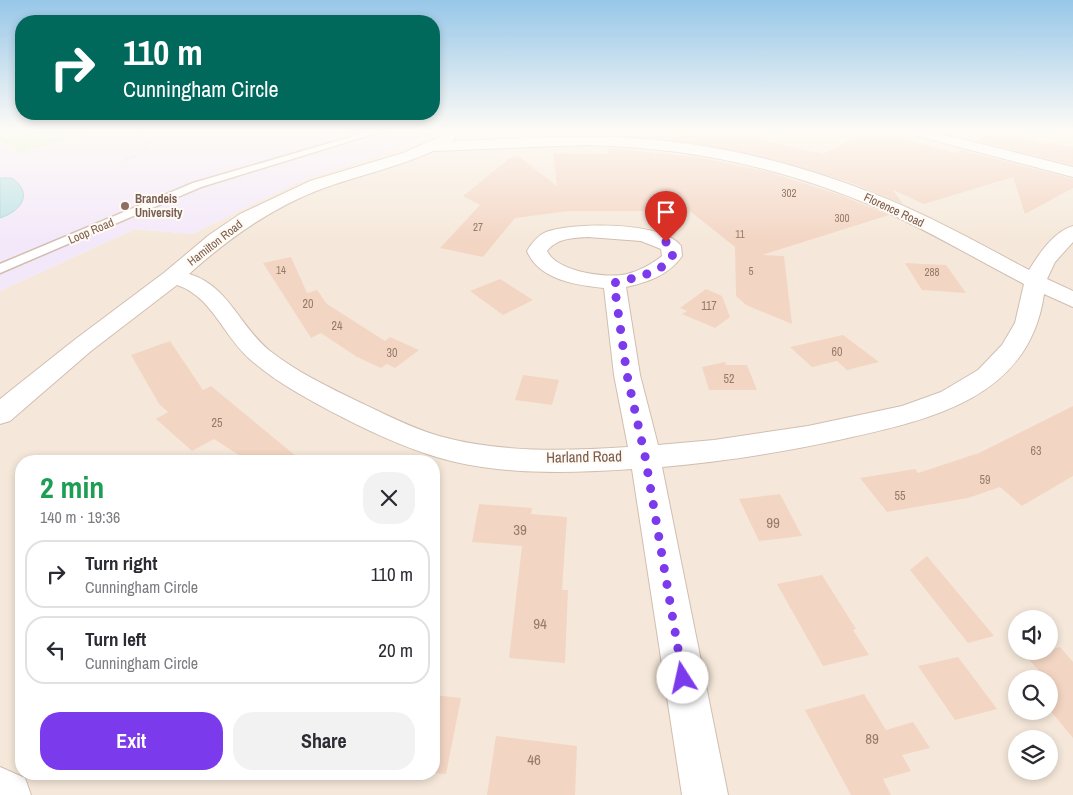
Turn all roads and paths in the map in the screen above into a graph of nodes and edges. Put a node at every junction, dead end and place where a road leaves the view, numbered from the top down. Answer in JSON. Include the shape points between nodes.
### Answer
{"nodes":[{"id":1,"x":250,"y":167,"type":"edge"},
{"id":2,"x":371,"y":167,"type":"edge"},
{"id":3,"x":773,"y":167,"type":"edge"},
{"id":4,"x":1054,"y":167,"type":"edge"},
{"id":5,"x":1073,"y":172,"type":"edge"},
{"id":6,"x":1073,"y":232,"type":"edge"},
{"id":7,"x":0,"y":269,"type":"edge"},
{"id":8,"x":173,"y":278,"type":"junction"},
{"id":9,"x":1036,"y":282,"type":"junction"},
{"id":10,"x":614,"y":283,"type":"junction"},
{"id":11,"x":1073,"y":300,"type":"edge"},
{"id":12,"x":0,"y":414,"type":"edge"},
{"id":13,"x":645,"y":456,"type":"junction"},
{"id":14,"x":0,"y":790,"type":"edge"},
{"id":15,"x":8,"y":795,"type":"edge"},
{"id":16,"x":705,"y":795,"type":"edge"}],
"edges":[{"from":1,"to":7,"type":"lane","name":"Loop Road","via":[[197,185]]},
{"from":2,"to":8,"type":"street","name":"Hamilton Road","via":[[328,180],[272,204],[226,232]]},
{"from":3,"to":9,"type":"street","name":"Florence Road","via":[[882,203]]},
{"from":4,"to":5,"type":"street"},
{"from":6,"to":9,"type":"street","name":"Harland Road","via":[[1043,266]]},
{"from":8,"to":12,"type":"street","name":"Hamilton Road","via":[[82,346]]},
{"from":8,"to":13,"type":"street","name":"Harland Road","via":[[196,284],[210,293],[241,337],[270,363],[322,395],[430,445],[478,455],[551,459]]},
{"from":9,"to":11,"type":"street","name":"Florence Road"},
{"from":9,"to":13,"type":"street","name":"Harland Road","via":[[1030,314],[1014,346],[981,381],[954,396],[909,413],[829,432],[742,446]]},
{"from":10,"to":10,"type":"street","via":[[576,277],[551,268],[540,260],[539,246],[555,236],[588,230],[643,235],[671,246],[672,256],[664,265]]},
{"from":10,"to":13,"type":"street","via":[[627,375]]},
{"from":13,"to":16,"type":"street"},
{"from":14,"to":15,"type":"street"}]}
